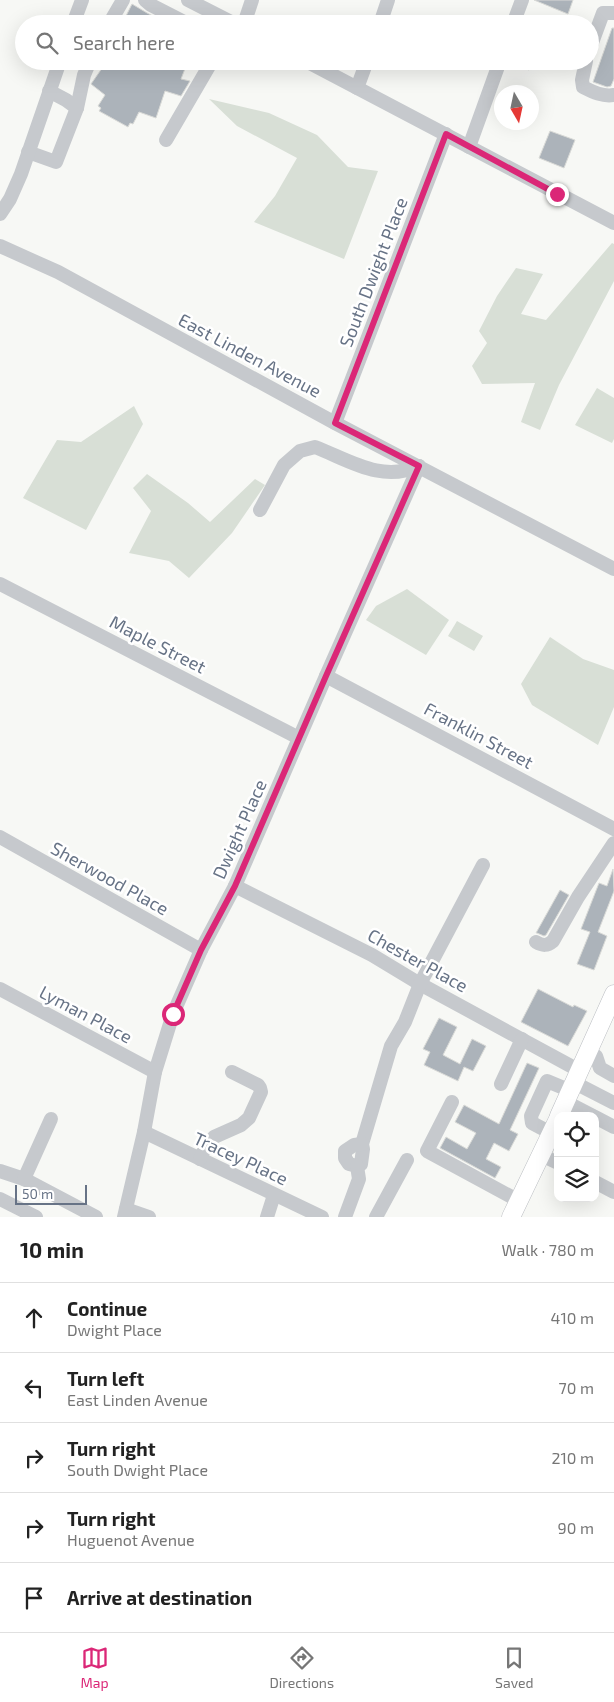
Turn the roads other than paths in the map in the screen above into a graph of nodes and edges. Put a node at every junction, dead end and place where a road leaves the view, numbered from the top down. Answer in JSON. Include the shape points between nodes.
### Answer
{"nodes":[{"id":1,"x":82,"y":0,"type":"edge"},
{"id":2,"x":123,"y":0,"type":"edge"},
{"id":3,"x":145,"y":0,"type":"edge"},
{"id":4,"x":188,"y":0,"type":"edge"},
{"id":5,"x":252,"y":0,"type":"edge"},
{"id":6,"x":388,"y":0,"type":"edge"},
{"id":7,"x":522,"y":0,"type":"edge"},
{"id":8,"x":201,"y":7,"type":"junction"},
{"id":9,"x":614,"y":13,"type":"edge"},
{"id":10,"x":79,"y":15,"type":"edge"},
{"id":11,"x":114,"y":15,"type":"edge"},
{"id":12,"x":171,"y":15,"type":"edge"},
{"id":13,"x":195,"y":15,"type":"edge"},
{"id":14,"x":217,"y":15,"type":"edge"},
{"id":15,"x":247,"y":15,"type":"edge"},
{"id":16,"x":383,"y":15,"type":"edge"},
{"id":17,"x":516,"y":15,"type":"edge"},
{"id":18,"x":599,"y":24,"type":"edge"},
{"id":19,"x":57,"y":70,"type":"edge"},
{"id":20,"x":86,"y":70,"type":"edge"},
{"id":21,"x":207,"y":70,"type":"edge"},
{"id":22,"x":323,"y":70,"type":"edge"},
{"id":23,"x":364,"y":70,"type":"edge"},
{"id":24,"x":497,"y":70,"type":"edge"},
{"id":25,"x":584,"y":70,"type":"edge"},
{"id":26,"x":357,"y":88,"type":"junction"},
{"id":27,"x":49,"y":91,"type":"junction"},
{"id":28,"x":614,"y":95,"type":"edge"},
{"id":29,"x":77,"y":108,"type":"junction"},
{"id":30,"x":446,"y":134,"type":"junction"},
{"id":31,"x":166,"y":140,"type":"dead end"},
{"id":32,"x":469,"y":147,"type":"junction"},
{"id":33,"x":28,"y":152,"type":"junction"},
{"id":34,"x":0,"y":214,"type":"edge"},
{"id":35,"x":614,"y":223,"type":"edge"},
{"id":36,"x":0,"y":246,"type":"edge"},
{"id":37,"x":335,"y":423,"type":"junction"},
{"id":38,"x":419,"y":466,"type":"junction"},
{"id":39,"x":260,"y":510,"type":"dead end"},
{"id":40,"x":614,"y":569,"type":"edge"},
{"id":41,"x":0,"y":584,"type":"edge"},
{"id":42,"x":326,"y":676,"type":"junction"},
{"id":43,"x":299,"y":738,"type":"junction"},
{"id":44,"x":614,"y":829,"type":"edge"},
{"id":45,"x":0,"y":838,"type":"edge"},
{"id":46,"x":614,"y":843,"type":"edge"},
{"id":47,"x":483,"y":865,"type":"dead end"},
{"id":48,"x":235,"y":886,"type":"junction"},
{"id":49,"x":536,"y":942,"type":"dead end"},
{"id":50,"x":201,"y":950,"type":"junction"},
{"id":51,"x":420,"y":984,"type":"junction"},
{"id":52,"x":0,"y":989,"type":"edge"},
{"id":53,"x":614,"y":994,"type":"edge"},
{"id":54,"x":609,"y":1018,"type":"edge"},
{"id":55,"x":522,"y":1039,"type":"junction"},
{"id":56,"x":589,"y":1052,"type":"junction"},
{"id":57,"x":155,"y":1072,"type":"junction"},
{"id":58,"x":232,"y":1072,"type":"dead end"},
{"id":59,"x":614,"y":1076,"type":"edge"},
{"id":60,"x":501,"y":1084,"type":"dead end"},
{"id":61,"x":452,"y":1102,"type":"dead end"},
{"id":62,"x":566,"y":1102,"type":"edge"},
{"id":63,"x":614,"y":1103,"type":"edge"},
{"id":64,"x":586,"y":1112,"type":"edge"},
{"id":65,"x":599,"y":1118,"type":"edge"},
{"id":66,"x":51,"y":1119,"type":"dead end"},
{"id":67,"x":614,"y":1126,"type":"edge"},
{"id":68,"x":144,"y":1132,"type":"junction"},
{"id":69,"x":541,"y":1155,"type":"junction"},
{"id":70,"x":200,"y":1160,"type":"junction"},
{"id":71,"x":407,"y":1160,"type":"dead end"},
{"id":72,"x":554,"y":1162,"type":"edge"},
{"id":73,"x":0,"y":1171,"type":"edge"},
{"id":74,"x":24,"y":1179,"type":"junction"},
{"id":75,"x":599,"y":1184,"type":"edge"},
{"id":76,"x":614,"y":1192,"type":"edge"},
{"id":77,"x":274,"y":1195,"type":"junction"},
{"id":78,"x":0,"y":1199,"type":"edge"},
{"id":79,"x":519,"y":1201,"type":"junction"},
{"id":80,"x":125,"y":1213,"type":"edge"},
{"id":81,"x":36,"y":1217,"type":"edge"},
{"id":82,"x":96,"y":1217,"type":"edge"},
{"id":83,"x":149,"y":1217,"type":"edge"},
{"id":84,"x":267,"y":1217,"type":"edge"},
{"id":85,"x":322,"y":1217,"type":"edge"},
{"id":86,"x":345,"y":1217,"type":"edge"},
{"id":87,"x":376,"y":1217,"type":"edge"},
{"id":88,"x":511,"y":1217,"type":"edge"}],
"edges":[{"from":1,"to":10,"type":"street"},
{"from":2,"to":11,"type":"street"},
{"from":3,"to":12,"type":"street"},
{"from":4,"to":8,"type":"street"},
{"from":5,"to":15,"type":"street"},
{"from":6,"to":16,"type":"street"},
{"from":7,"to":17,"type":"street"},
{"from":8,"to":13,"type":"street"},
{"from":8,"to":14,"type":"street"},
{"from":9,"to":18,"type":"street","via":[[603,13]]},
{"from":19,"to":27,"type":"street"},
{"from":20,"to":29,"type":"street"},
{"from":21,"to":31,"type":"street"},
{"from":22,"to":26,"type":"street"},
{"from":23,"to":26,"type":"street"},
{"from":24,"to":32,"type":"street"},
{"from":25,"to":28,"type":"street","via":[[583,87],[592,92]]},
{"from":26,"to":30,"type":"street"},
{"from":27,"to":29,"type":"street"},
{"from":27,"to":33,"type":"street"},
{"from":29,"to":33,"type":"street","via":[[56,162]]},
{"from":30,"to":32,"type":"street"},
{"from":30,"to":37,"type":"street","name":"South Dwight Place"},
{"from":32,"to":35,"type":"street"},
{"from":33,"to":34,"type":"street","via":[[13,193]]},
{"from":36,"to":37,"type":"street","name":"East Linden Avenue","via":[[58,272]]},
{"from":37,"to":38,"type":"street","name":"East Linden Avenue"},
{"from":38,"to":39,"type":"street","via":[[408,472],[368,470],[314,447],[300,451],[284,465]]},
{"from":38,"to":40,"type":"street","name":"East Linden Avenue"},
{"from":38,"to":42,"type":"street","name":"Dwight Place"},
{"from":41,"to":43,"type":"street","name":"Maple Street"},
{"from":42,"to":43,"type":"street","name":"Dwight Place"},
{"from":42,"to":44,"type":"street","name":"Franklin Street"},
{"from":43,"to":48,"type":"street","name":"Dwight Place"},
{"from":45,"to":50,"type":"street","name":"Sherwood Place"},
{"from":46,"to":49,"type":"street","via":[[553,941],[548,945]]},
{"from":47,"to":51,"type":"street"},
{"from":48,"to":50,"type":"street","name":"Dwight Place"},
{"from":48,"to":51,"type":"street","name":"Chester Place","via":[[372,955]]},
{"from":50,"to":57,"type":"street","name":"Dwight Place","via":[[173,1014]]},
{"from":51,"to":55,"type":"street","name":"Chester Place"},
{"from":51,"to":86,"type":"street","via":[[405,1022],[390,1046],[362,1144],[361,1164],[357,1166],[359,1180]]},
{"from":52,"to":57,"type":"street","name":"Lyman Place"},
{"from":53,"to":54,"type":"main road"},
{"from":54,"to":56,"type":"main road"},
{"from":55,"to":60,"type":"street"},
{"from":55,"to":62,"type":"street","name":"Chester Place"},
{"from":56,"to":59,"type":"street","via":[[596,1056],[600,1068]]},
{"from":56,"to":62,"type":"main road"},
{"from":57,"to":68,"type":"street","name":"Dwight Place"},
{"from":58,"to":70,"type":"street","via":[[258,1085],[261,1092],[249,1118],[214,1137]]},
{"from":61,"to":79,"type":"street","via":[[427,1151]]},
{"from":62,"to":63,"type":"street"},
{"from":62,"to":64,"type":"street"},
{"from":62,"to":69,"type":"main road"},
{"from":65,"to":67,"type":"street"},
{"from":66,"to":74,"type":"street"},
{"from":68,"to":70,"type":"street","name":"Tracey Place"},
{"from":68,"to":80,"type":"street","name":"Dwight Place"},
{"from":69,"to":72,"type":"street"},
{"from":69,"to":79,"type":"main road"},
{"from":70,"to":77,"type":"street","name":"Tracey Place"},
{"from":71,"to":87,"type":"street"},
{"from":73,"to":74,"type":"street"},
{"from":74,"to":82,"type":"street"},
{"from":75,"to":76,"type":"street"},
{"from":77,"to":84,"type":"street"},
{"from":77,"to":85,"type":"street","name":"Tracey Place"},
{"from":78,"to":81,"type":"street"},
{"from":79,"to":88,"type":"main road"},
{"from":80,"to":83,"type":"street"}]}
